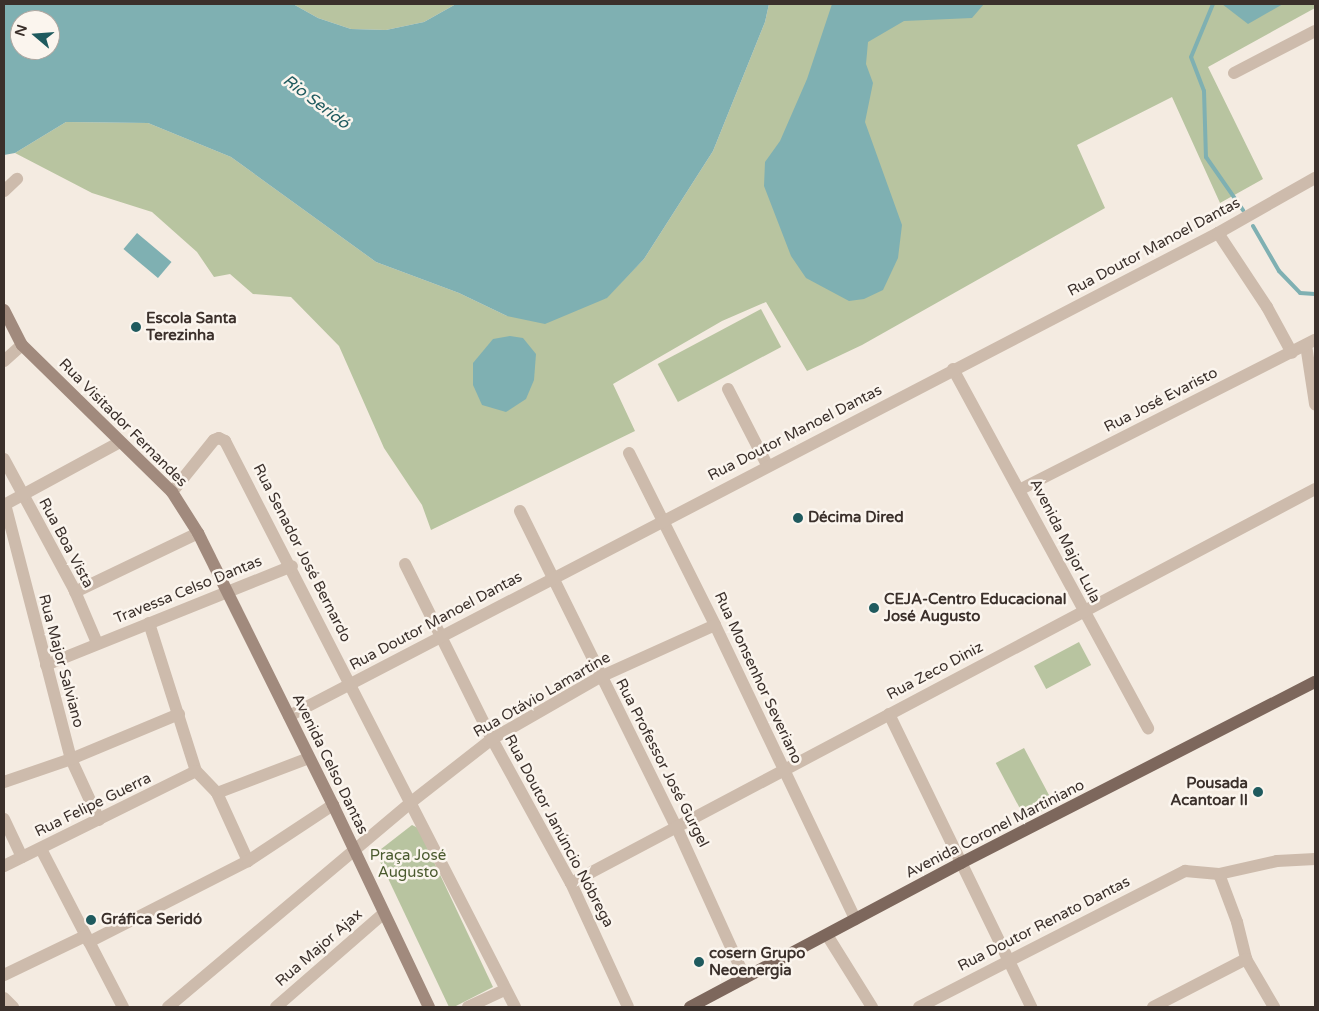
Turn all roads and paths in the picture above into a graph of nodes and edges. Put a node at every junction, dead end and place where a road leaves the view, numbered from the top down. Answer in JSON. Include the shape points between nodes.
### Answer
{"nodes":[{"id":1,"x":1315,"y":31,"type":"edge"},
{"id":2,"x":1234,"y":73,"type":"dead end"},
{"id":3,"x":1315,"y":178,"type":"edge"},
{"id":4,"x":17,"y":179,"type":"dead end"},
{"id":5,"x":4,"y":191,"type":"edge"},
{"id":6,"x":1218,"y":233,"type":"junction"},
{"id":7,"x":4,"y":310,"type":"edge"},
{"id":8,"x":1311,"y":342,"type":"edge"},
{"id":9,"x":22,"y":345,"type":"junction"},
{"id":10,"x":1292,"y":353,"type":"junction"},
{"id":11,"x":4,"y":361,"type":"edge"},
{"id":12,"x":953,"y":369,"type":"junction"},
{"id":13,"x":728,"y":389,"type":"dead end"},
{"id":14,"x":1315,"y":404,"type":"edge"},
{"id":15,"x":120,"y":442,"type":"junction"},
{"id":16,"x":629,"y":453,"type":"dead end"},
{"id":17,"x":4,"y":459,"type":"edge"},
{"id":18,"x":767,"y":465,"type":"junction"},
{"id":19,"x":1020,"y":489,"type":"junction"},
{"id":20,"x":1315,"y":489,"type":"edge"},
{"id":21,"x":172,"y":492,"type":"junction"},
{"id":22,"x":23,"y":495,"type":"junction"},
{"id":23,"x":4,"y":505,"type":"edge"},
{"id":24,"x":520,"y":511,"type":"dead end"},
{"id":25,"x":663,"y":520,"type":"junction"},
{"id":26,"x":198,"y":533,"type":"junction"},
{"id":27,"x":405,"y":564,"type":"dead end"},
{"id":28,"x":292,"y":566,"type":"junction"},
{"id":29,"x":553,"y":577,"type":"junction"},
{"id":30,"x":227,"y":590,"type":"junction"},
{"id":31,"x":75,"y":592,"type":"junction"},
{"id":32,"x":1082,"y":612,"type":"junction"},
{"id":33,"x":149,"y":623,"type":"junction"},
{"id":34,"x":715,"y":625,"type":"junction"},
{"id":35,"x":439,"y":636,"type":"junction"},
{"id":36,"x":96,"y":643,"type":"junction"},
{"id":37,"x":46,"y":665,"type":"junction"},
{"id":38,"x":600,"y":677,"type":"junction"},
{"id":39,"x":1315,"y":682,"type":"edge"},
{"id":40,"x":350,"y":684,"type":"junction"},
{"id":41,"x":180,"y":714,"type":"junction"},
{"id":42,"x":888,"y":714,"type":"junction"},
{"id":43,"x":289,"y":716,"type":"junction"},
{"id":44,"x":1148,"y":728,"type":"dead end"},
{"id":45,"x":492,"y":738,"type":"junction"},
{"id":46,"x":309,"y":758,"type":"junction"},
{"id":47,"x":71,"y":759,"type":"junction"},
{"id":48,"x":783,"y":769,"type":"junction"},
{"id":49,"x":196,"y":771,"type":"junction"},
{"id":50,"x":4,"y":782,"type":"edge"},
{"id":51,"x":217,"y":793,"type":"junction"},
{"id":52,"x":410,"y":803,"type":"junction"},
{"id":53,"x":334,"y":805,"type":"junction"},
{"id":54,"x":4,"y":818,"type":"edge"},
{"id":55,"x":99,"y":820,"type":"junction"},
{"id":56,"x":676,"y":826,"type":"junction"},
{"id":57,"x":41,"y":849,"type":"junction"},
{"id":58,"x":355,"y":850,"type":"junction"},
{"id":59,"x":22,"y":857,"type":"junction"},
{"id":60,"x":1315,"y":859,"type":"edge"},
{"id":61,"x":248,"y":861,"type":"junction"},
{"id":62,"x":961,"y":863,"type":"junction"},
{"id":63,"x":4,"y":866,"type":"edge"},
{"id":64,"x":1219,"y":874,"type":"junction"},
{"id":65,"x":571,"y":883,"type":"junction"},
{"id":66,"x":383,"y":914,"type":"junction"},
{"id":67,"x":855,"y":919,"type":"junction"},
{"id":68,"x":827,"y":934,"type":"junction"},
{"id":69,"x":87,"y":939,"type":"junction"},
{"id":70,"x":1246,"y":959,"type":"junction"},
{"id":71,"x":1008,"y":962,"type":"junction"},
{"id":72,"x":4,"y":975,"type":"edge"},
{"id":73,"x":745,"y":978,"type":"junction"},
{"id":74,"x":504,"y":990,"type":"junction"},
{"id":75,"x":4,"y":998,"type":"edge"},
{"id":76,"x":13,"y":1007,"type":"edge"},
{"id":77,"x":123,"y":1007,"type":"edge"},
{"id":78,"x":168,"y":1007,"type":"edge"},
{"id":79,"x":276,"y":1007,"type":"edge"},
{"id":80,"x":429,"y":1007,"type":"edge"},
{"id":81,"x":468,"y":1007,"type":"edge"},
{"id":82,"x":514,"y":1007,"type":"edge"},
{"id":83,"x":628,"y":1007,"type":"edge"},
{"id":84,"x":690,"y":1007,"type":"edge"},
{"id":85,"x":872,"y":1007,"type":"edge"},
{"id":86,"x":919,"y":1007,"type":"edge"},
{"id":87,"x":1031,"y":1007,"type":"edge"},
{"id":88,"x":1153,"y":1007,"type":"edge"},
{"id":89,"x":1274,"y":1007,"type":"edge"}],
"edges":[{"from":1,"to":2,"type":"street"},
{"from":3,"to":6,"type":"street","name":"Rua Doutor Manoel Dantas"},
{"from":4,"to":5,"type":"street"},
{"from":6,"to":10,"type":"street","via":[[1267,307]]},
{"from":6,"to":12,"type":"street","name":"Rua Doutor Manoel Dantas"},
{"from":7,"to":9,"type":"main road","name":"Rua Visitador Fernandes"},
{"from":8,"to":10,"type":"street","name":"Rua José Evaristo"},
{"from":8,"to":14,"type":"street"},
{"from":9,"to":11,"type":"street"},
{"from":9,"to":15,"type":"main road","name":"Rua Visitador Fernandes"},
{"from":10,"to":19,"type":"street","name":"Rua José Evaristo"},
{"from":12,"to":18,"type":"street","name":"Rua Doutor Manoel Dantas"},
{"from":12,"to":19,"type":"street","name":"Avenida Major Lula"},
{"from":13,"to":18,"type":"street"},
{"from":15,"to":21,"type":"main road","name":"Rua Visitador Fernandes"},
{"from":15,"to":22,"type":"street"},
{"from":16,"to":25,"type":"street","name":"Rua Monsenhor Severiano"},
{"from":17,"to":22,"type":"street","name":"Rua Boa Vista"},
{"from":18,"to":25,"type":"street","name":"Rua Doutor Manoel Dantas"},
{"from":19,"to":32,"type":"street","name":"Avenida Major Lula"},
{"from":20,"to":32,"type":"street","name":"Rua Zeco Diniz"},
{"from":21,"to":26,"type":"main road","name":"Rua Visitador Fernandes"},
{"from":21,"to":28,"type":"street","name":"Rua Senador José Bernardo","via":[[218,438],[227,444]]},
{"from":22,"to":23,"type":"street"},
{"from":22,"to":31,"type":"street","name":"Rua Boa Vista"},
{"from":23,"to":37,"type":"street","name":"Rua Major Salviano"},
{"from":24,"to":29,"type":"street","name":"Rua Professor José Gurgel"},
{"from":25,"to":29,"type":"street","name":"Rua Doutor Manoel Dantas"},
{"from":25,"to":34,"type":"street","name":"Rua Monsenhor Severiano"},
{"from":26,"to":30,"type":"main road","name":"Rua Visitador Fernandes"},
{"from":26,"to":31,"type":"street"},
{"from":27,"to":35,"type":"street","name":"Rua Doutor Janúncio Nóbrega"},
{"from":28,"to":30,"type":"street","name":"Travessa Celso Dantas"},
{"from":28,"to":40,"type":"street","name":"Rua Senador José Bernardo"},
{"from":29,"to":35,"type":"street","name":"Rua Doutor Manoel Dantas"},
{"from":29,"to":38,"type":"street","name":"Rua Professor José Gurgel"},
{"from":30,"to":33,"type":"street","name":"Travessa Celso Dantas"},
{"from":30,"to":43,"type":"main road","name":"Avenida Celso Dantas"},
{"from":31,"to":36,"type":"street","name":"Rua Boa Vista"},
{"from":32,"to":42,"type":"street","name":"Rua Zeco Diniz"},
{"from":32,"to":44,"type":"street","name":"Avenida Major Lula"},
{"from":33,"to":36,"type":"street","name":"Travessa Celso Dantas"},
{"from":33,"to":41,"type":"street"},
{"from":34,"to":38,"type":"street","name":"Rua Otávio Lamartine"},
{"from":34,"to":48,"type":"street","name":"Rua Monsenhor Severiano"},
{"from":35,"to":40,"type":"street","name":"Rua Doutor Manoel Dantas"},
{"from":35,"to":45,"type":"street","name":"Rua Doutor Janúncio Nóbrega"},
{"from":36,"to":37,"type":"street","name":"Travessa Celso Dantas"},
{"from":37,"to":47,"type":"street","name":"Rua Major Salviano"},
{"from":38,"to":45,"type":"street","name":"Rua Otávio Lamartine"},
{"from":38,"to":56,"type":"street","name":"Rua Professor José Gurgel"},
{"from":39,"to":62,"type":"main road","name":"Avenida Coronel Martiniano"},
{"from":40,"to":43,"type":"street","name":"Rua Doutor Manoel Dantas"},
{"from":40,"to":52,"type":"street","name":"Rua Senador José Bernardo"},
{"from":41,"to":47,"type":"street"},
{"from":41,"to":49,"type":"street"},
{"from":42,"to":48,"type":"street","name":"Rua Zeco Diniz"},
{"from":42,"to":62,"type":"street"},
{"from":43,"to":46,"type":"main road","name":"Avenida Celso Dantas"},
{"from":45,"to":52,"type":"street","name":"Rua Otávio Lamartine"},
{"from":45,"to":65,"type":"street","name":"Rua Doutor Janúncio Nóbrega"},
{"from":46,"to":51,"type":"street"},
{"from":46,"to":53,"type":"main road","name":"Avenida Celso Dantas"},
{"from":47,"to":50,"type":"street"},
{"from":47,"to":55,"type":"street","name":"Rua Major Salviano"},
{"from":48,"to":56,"type":"street","name":"Rua Zeco Diniz"},
{"from":48,"to":67,"type":"street","name":"Rua Monsenhor Severiano"},
{"from":49,"to":51,"type":"street"},
{"from":49,"to":55,"type":"street","name":"Rua Felipe Guerra"},
{"from":51,"to":61,"type":"street"},
{"from":52,"to":58,"type":"street","name":"Rua Otávio Lamartine"},
{"from":52,"to":74,"type":"street","name":"Rua Senador José Bernardo"},
{"from":53,"to":58,"type":"main road","name":"Avenida Celso Dantas"},
{"from":53,"to":61,"type":"street"},
{"from":54,"to":59,"type":"street"},
{"from":55,"to":57,"type":"street","name":"Rua Felipe Guerra"},
{"from":56,"to":65,"type":"street","name":"Rua Zeco Diniz"},
{"from":56,"to":73,"type":"street","name":"Rua Professor José Gurgel"},
{"from":57,"to":59,"type":"street","name":"Rua Felipe Guerra"},
{"from":57,"to":69,"type":"street"},
{"from":58,"to":66,"type":"main road","name":"Avenida Celso Dantas"},
{"from":58,"to":78,"type":"street","name":"Rua Otávio Lamartine"},
{"from":59,"to":63,"type":"street","name":"Rua Felipe Guerra"},
{"from":60,"to":64,"type":"street","via":[[1277,861]]},
{"from":61,"to":69,"type":"street"},
{"from":62,"to":67,"type":"main road","name":"Avenida Coronel Martiniano"},
{"from":62,"to":71,"type":"street"},
{"from":64,"to":70,"type":"street","via":[[1237,922]]},
{"from":64,"to":71,"type":"street","name":"Rua Doutor Renato Dantas","via":[[1185,871]]},
{"from":65,"to":83,"type":"street","name":"Rua Doutor Janúncio Nóbrega"},
{"from":66,"to":79,"type":"street","name":"Rua Major Ajax"},
{"from":66,"to":80,"type":"main road","name":"Avenida Celso Dantas"},
{"from":67,"to":68,"type":"main road","name":"Avenida Coronel Martiniano"},
{"from":68,"to":73,"type":"main road","name":"Avenida Coronel Martiniano"},
{"from":68,"to":85,"type":"street"},
{"from":69,"to":72,"type":"street"},
{"from":69,"to":77,"type":"street"},
{"from":70,"to":88,"type":"street"},
{"from":70,"to":89,"type":"street"},
{"from":71,"to":86,"type":"street","name":"Rua Doutor Renato Dantas"},
{"from":71,"to":87,"type":"street"},
{"from":73,"to":84,"type":"main road","name":"Avenida Coronel Martiniano"},
{"from":74,"to":81,"type":"street"},
{"from":74,"to":82,"type":"street","name":"Rua Senador José Bernardo"},
{"from":75,"to":76,"type":"street"}]}
